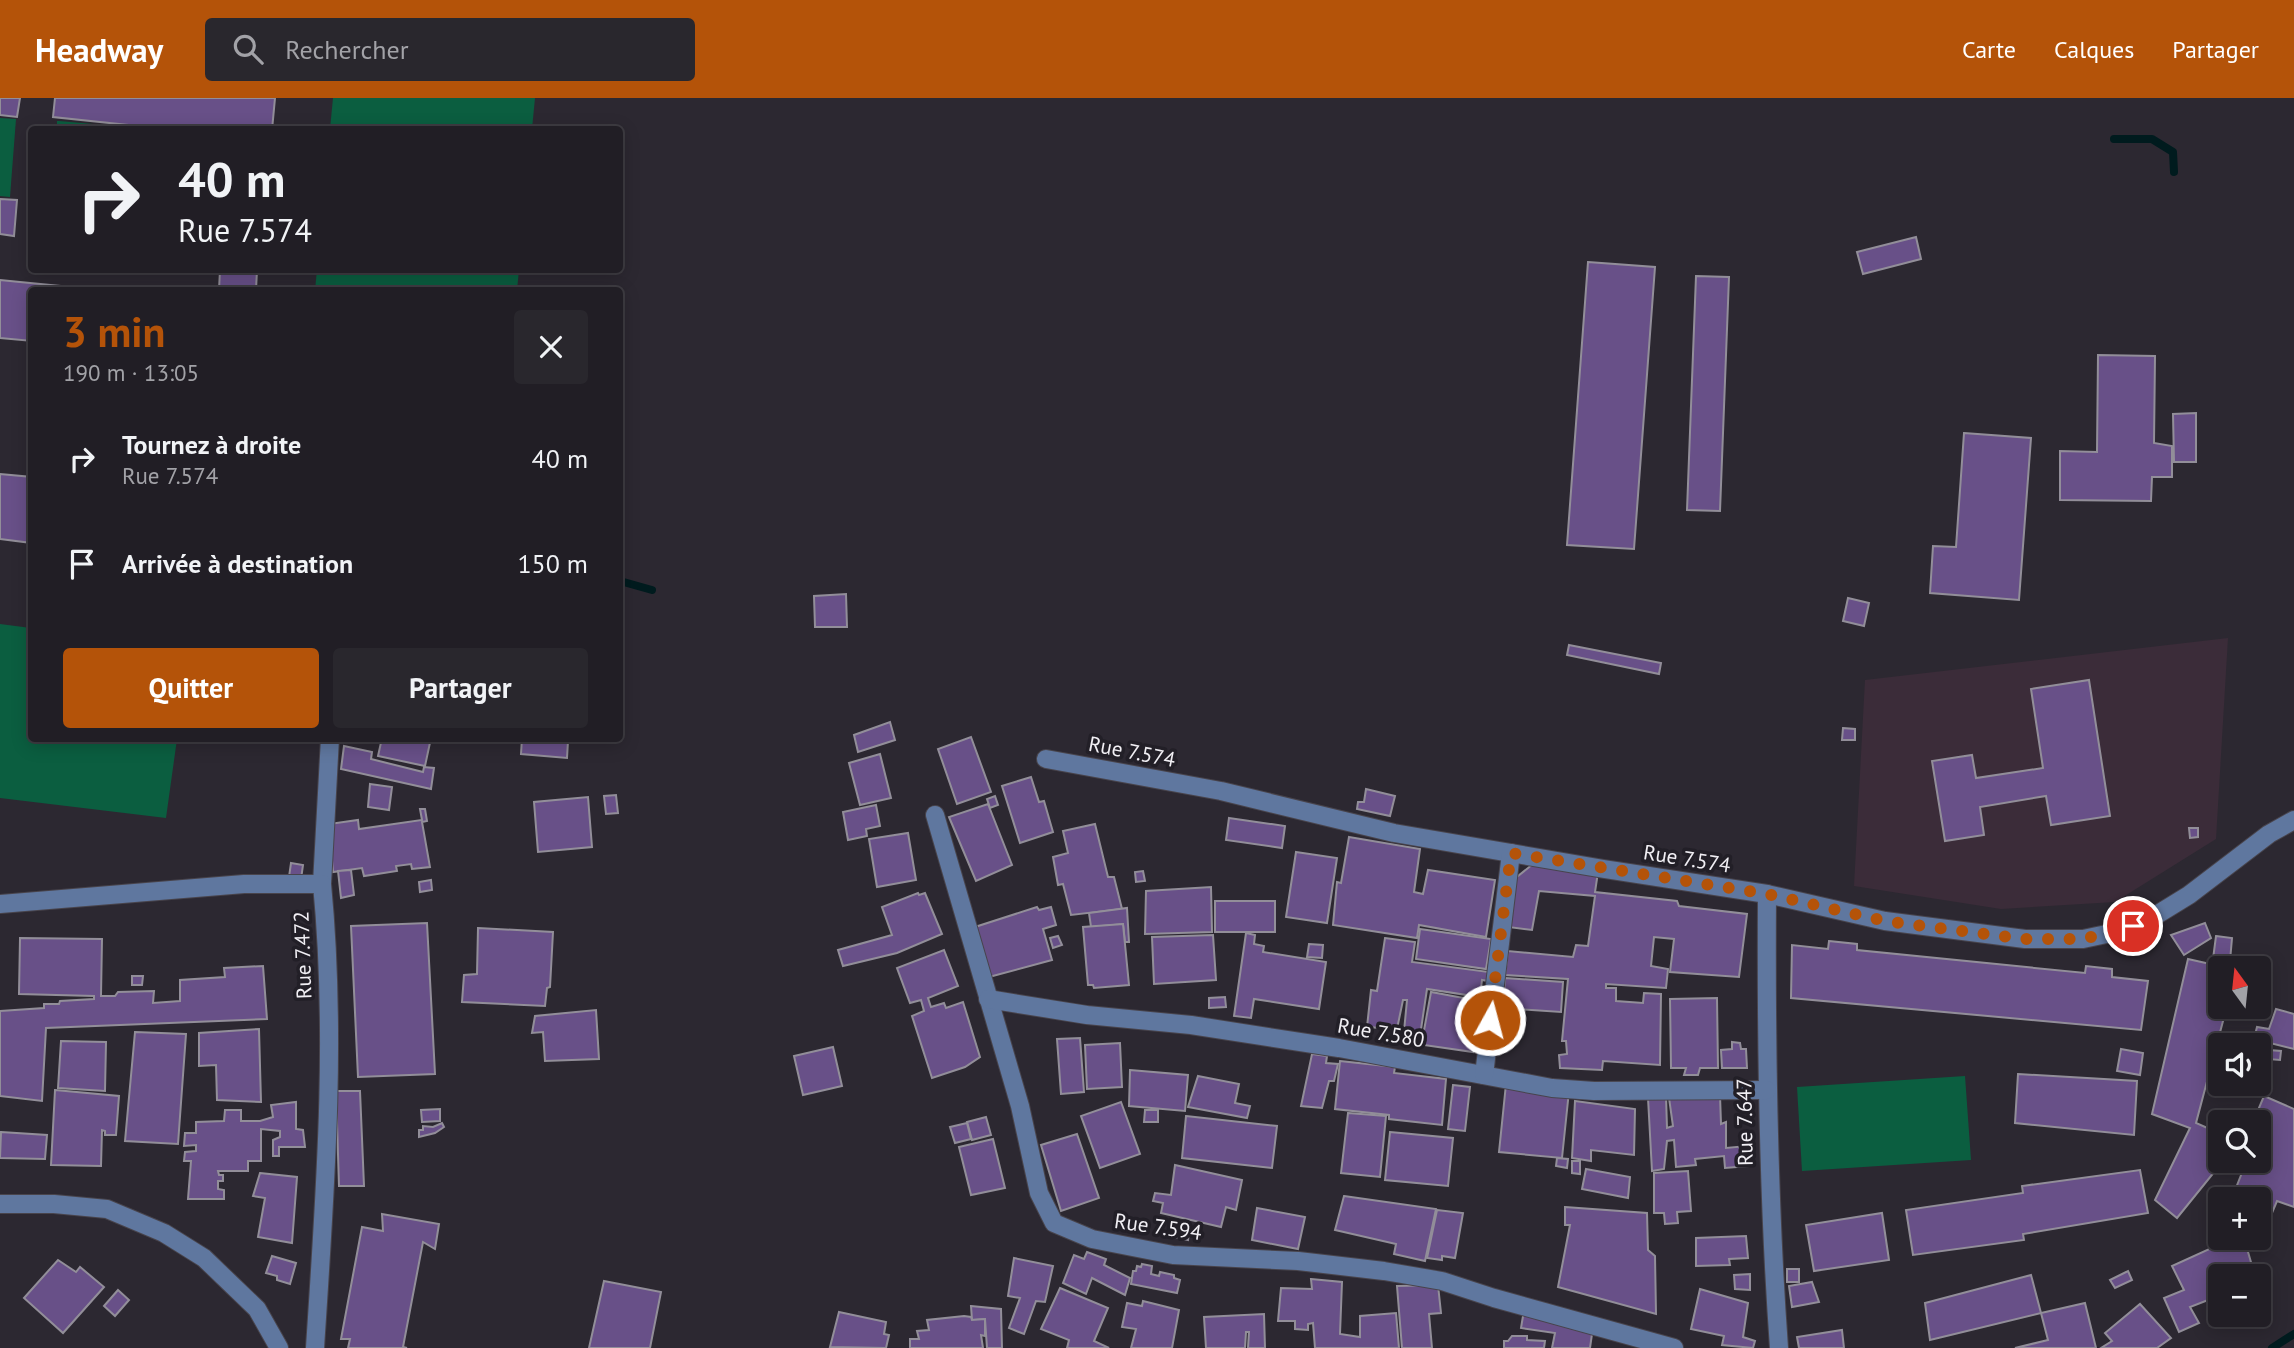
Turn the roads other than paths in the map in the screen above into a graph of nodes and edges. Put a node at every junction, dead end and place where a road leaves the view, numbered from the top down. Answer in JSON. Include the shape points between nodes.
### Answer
{"nodes":[{"id":1,"x":330,"y":742,"type":"edge"},
{"id":2,"x":1046,"y":759,"type":"dead end"},
{"id":3,"x":935,"y":815,"type":"dead end"},
{"id":4,"x":2294,"y":820,"type":"edge"},
{"id":5,"x":1511,"y":853,"type":"junction"},
{"id":6,"x":322,"y":884,"type":"junction"},
{"id":7,"x":1767,"y":894,"type":"junction"},
{"id":8,"x":0,"y":904,"type":"edge"},
{"id":9,"x":988,"y":999,"type":"junction"},
{"id":10,"x":1484,"y":1075,"type":"junction"},
{"id":11,"x":1767,"y":1090,"type":"junction"},
{"id":12,"x":0,"y":1204,"type":"edge"},
{"id":13,"x":279,"y":1348,"type":"edge"},
{"id":14,"x":315,"y":1348,"type":"edge"},
{"id":15,"x":1674,"y":1348,"type":"edge"},
{"id":16,"x":1779,"y":1348,"type":"edge"}],
"edges":[{"from":1,"to":6,"type":"street"},
{"from":2,"to":5,"type":"street","name":"Rue 7.574"},
{"from":3,"to":9,"type":"street","name":"Rue 7.594"},
{"from":4,"to":7,"type":"street","name":"Rue 7.574","via":[[2150,919],[2083,939],[2025,939],[1936,929]]},
{"from":5,"to":7,"type":"street","name":"Rue 7.574"},
{"from":5,"to":10,"type":"street"},
{"from":6,"to":8,"type":"street","name":"Rue 7.472","via":[[244,884]]},
{"from":6,"to":14,"type":"street","name":"Rue 7.472","via":[[328,965],[328,1156]]},
{"from":7,"to":11,"type":"street","name":"Rue 7.647"},
{"from":9,"to":10,"type":"street","name":"Rue 7.580","via":[[1087,1015],[1191,1024]]},
{"from":9,"to":15,"type":"street","name":"Rue 7.594","via":[[1040,1193],[1054,1223],[1092,1240],[1172,1255],[1273,1258],[1441,1281]]},
{"from":10,"to":11,"type":"street","name":"Rue 7.580","via":[[1594,1091]]},
{"from":11,"to":16,"type":"street","name":"Rue 7.647"},
{"from":12,"to":13,"type":"street","via":[[107,1209],[164,1233],[204,1258],[257,1309]]}]}
